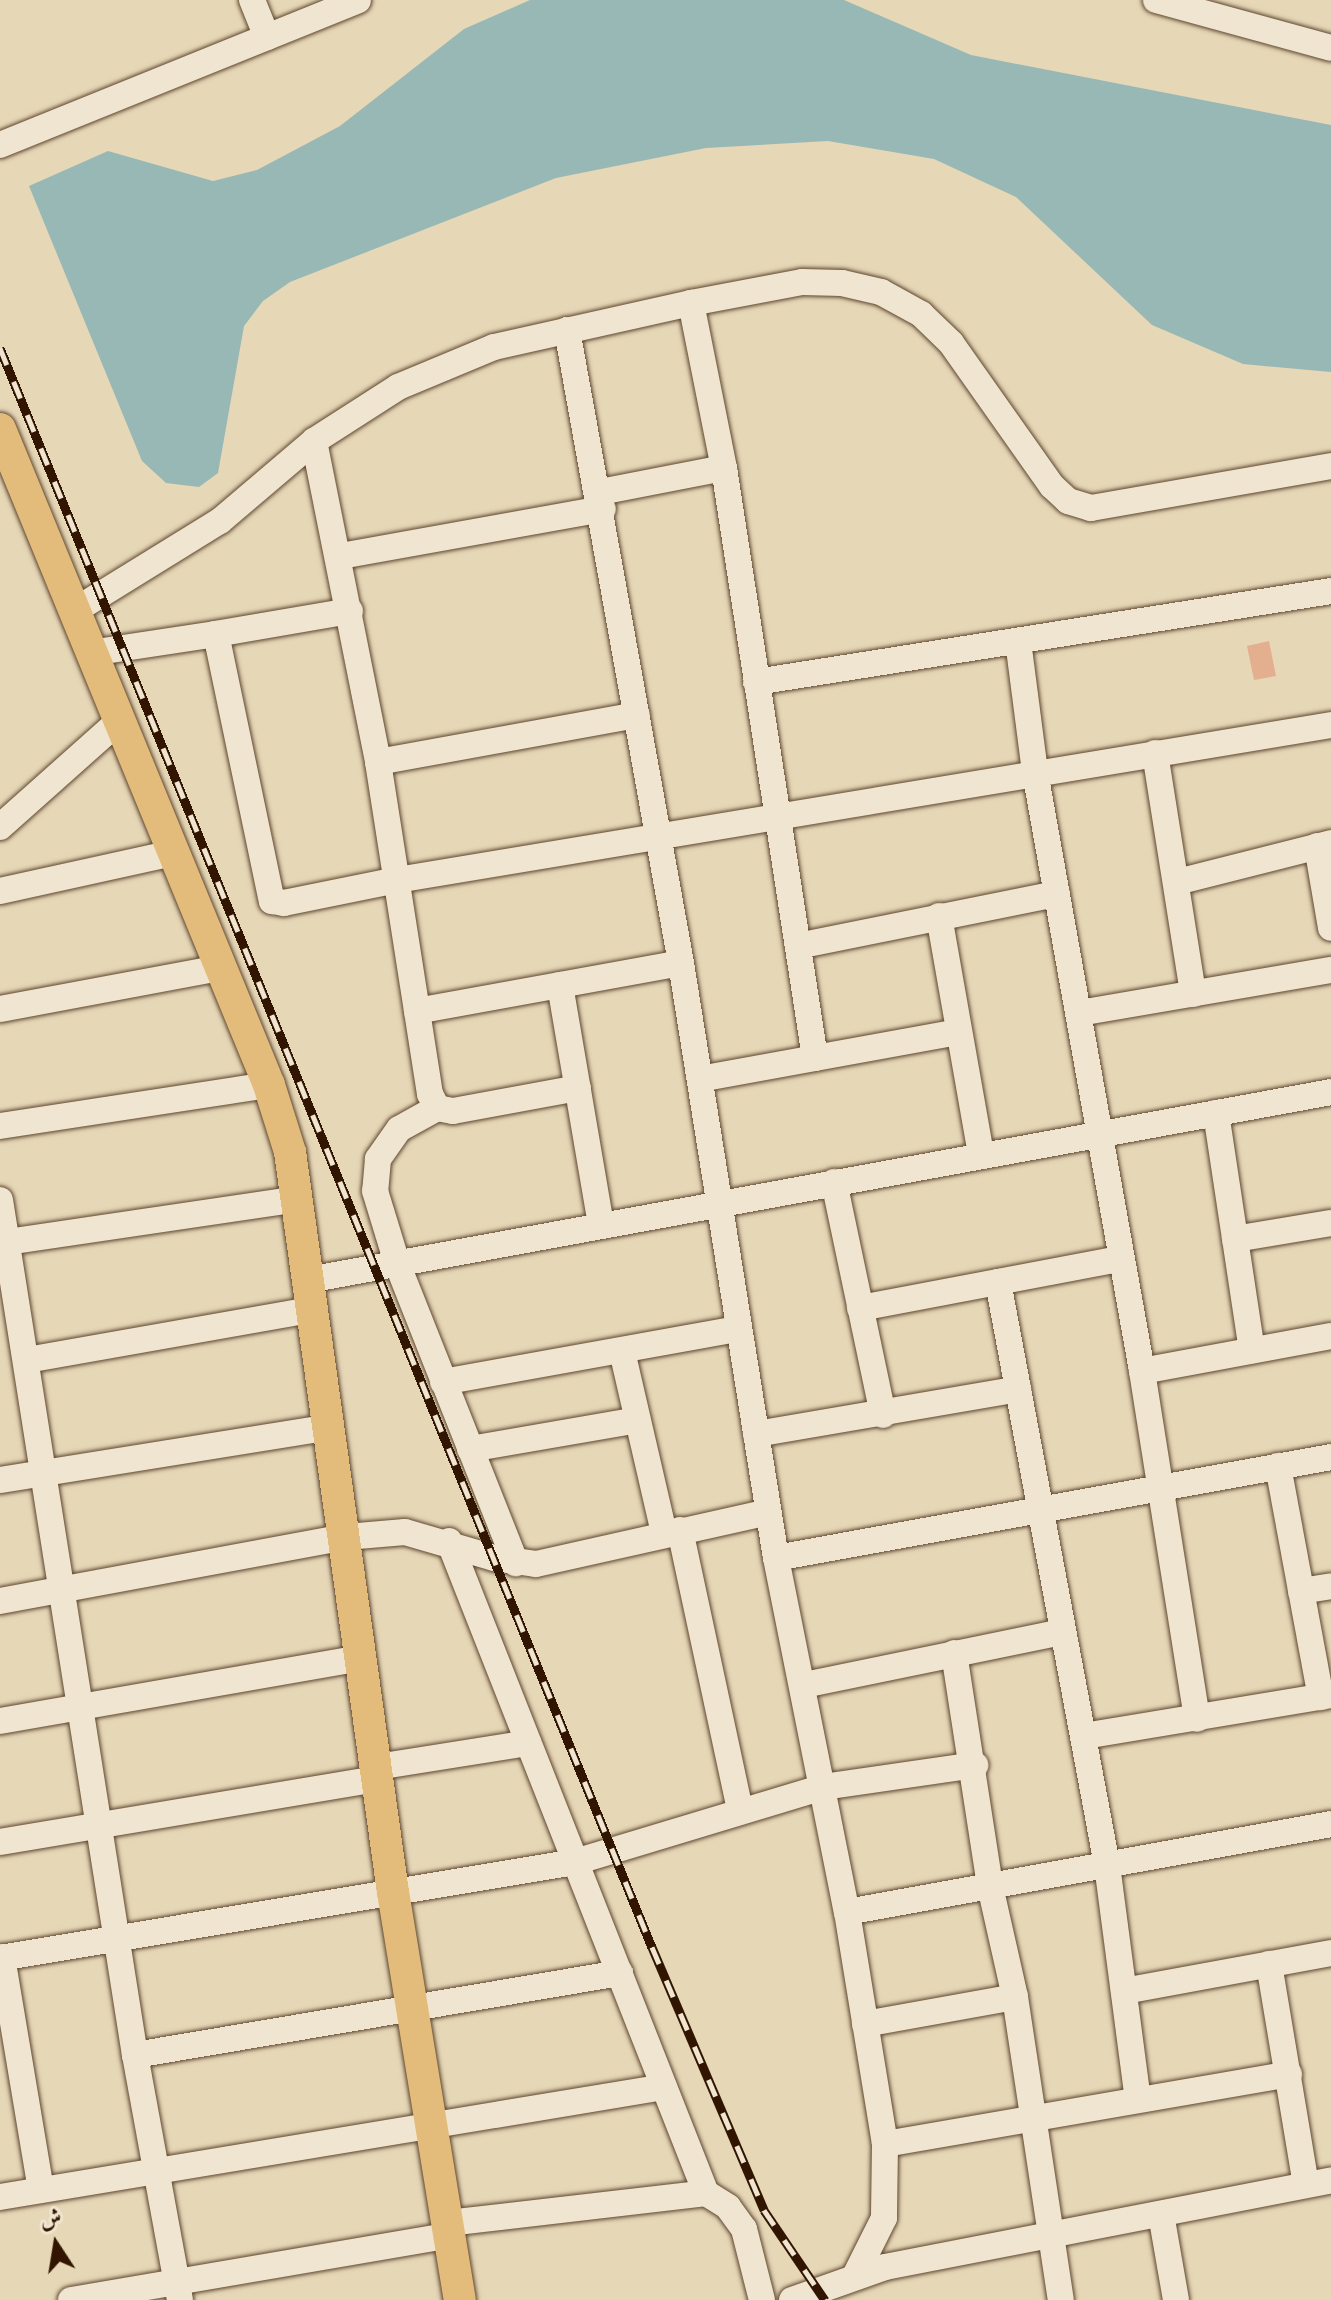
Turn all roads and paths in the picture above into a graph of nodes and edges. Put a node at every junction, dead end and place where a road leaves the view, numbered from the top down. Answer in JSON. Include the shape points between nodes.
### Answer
{"nodes":[{"id":1,"x":252,"y":0,"type":"edge"},
{"id":2,"x":358,"y":0,"type":"edge"},
{"id":3,"x":1156,"y":0,"type":"edge"},
{"id":4,"x":267,"y":37,"type":"junction"},
{"id":5,"x":1325,"y":42,"type":"edge"},
{"id":6,"x":0,"y":145,"type":"edge"},
{"id":7,"x":691,"y":303,"type":"junction"},
{"id":8,"x":567,"y":330,"type":"junction"},
{"id":9,"x":0,"y":429,"type":"edge"},
{"id":10,"x":314,"y":441,"type":"junction"},
{"id":11,"x":1331,"y":466,"type":"edge"},
{"id":12,"x":724,"y":468,"type":"junction"},
{"id":13,"x":601,"y":501,"type":"junction"},
{"id":14,"x":341,"y":556,"type":"junction"},
{"id":15,"x":1331,"y":591,"type":"edge"},
{"id":16,"x":74,"y":611,"type":"junction"},
{"id":17,"x":350,"y":611,"type":"junction"},
{"id":18,"x":216,"y":634,"type":"junction"},
{"id":19,"x":1018,"y":641,"type":"junction"},
{"id":20,"x":91,"y":653,"type":"junction"},
{"id":21,"x":756,"y":682,"type":"junction"},
{"id":22,"x":637,"y":715,"type":"junction"},
{"id":23,"x":119,"y":721,"type":"junction"},
{"id":24,"x":1331,"y":725,"type":"edge"},
{"id":25,"x":1155,"y":753,"type":"junction"},
{"id":26,"x":378,"y":762,"type":"junction"},
{"id":27,"x":1035,"y":772,"type":"junction"},
{"id":28,"x":776,"y":817,"type":"junction"},
{"id":29,"x":0,"y":827,"type":"edge"},
{"id":30,"x":658,"y":838,"type":"junction"},
{"id":31,"x":1324,"y":845,"type":"edge"},
{"id":32,"x":173,"y":853,"type":"junction"},
{"id":33,"x":397,"y":880,"type":"junction"},
{"id":34,"x":1177,"y":882,"type":"junction"},
{"id":35,"x":0,"y":891,"type":"edge"},
{"id":36,"x":1057,"y":894,"type":"junction"},
{"id":37,"x":939,"y":916,"type":"junction"},
{"id":38,"x":1331,"y":928,"type":"edge"},
{"id":39,"x":798,"y":946,"type":"junction"},
{"id":40,"x":681,"y":963,"type":"junction"},
{"id":41,"x":220,"y":968,"type":"junction"},
{"id":42,"x":1331,"y":970,"type":"edge"},
{"id":43,"x":560,"y":985,"type":"junction"},
{"id":44,"x":1193,"y":994,"type":"junction"},
{"id":45,"x":0,"y":1009,"type":"edge"},
{"id":46,"x":417,"y":1011,"type":"junction"},
{"id":47,"x":1079,"y":1013,"type":"junction"},
{"id":48,"x":958,"y":1032,"type":"junction"},
{"id":49,"x":815,"y":1058,"type":"junction"},
{"id":50,"x":700,"y":1079,"type":"junction"},
{"id":51,"x":269,"y":1085,"type":"junction"},
{"id":52,"x":578,"y":1088,"type":"junction"},
{"id":53,"x":1331,"y":1092,"type":"edge"},
{"id":54,"x":437,"y":1108,"type":"junction"},
{"id":55,"x":1216,"y":1113,"type":"junction"},
{"id":56,"x":0,"y":1126,"type":"edge"},
{"id":57,"x":1100,"y":1134,"type":"junction"},
{"id":58,"x":981,"y":1154,"type":"junction"},
{"id":59,"x":834,"y":1182,"type":"junction"},
{"id":60,"x":297,"y":1199,"type":"junction"},
{"id":61,"x":0,"y":1200,"type":"edge"},
{"id":62,"x":719,"y":1202,"type":"junction"},
{"id":63,"x":1331,"y":1223,"type":"edge"},
{"id":64,"x":601,"y":1224,"type":"junction"},
{"id":65,"x":1235,"y":1239,"type":"junction"},
{"id":66,"x":4,"y":1243,"type":"edge"},
{"id":67,"x":1119,"y":1259,"type":"junction"},
{"id":68,"x":397,"y":1263,"type":"junction"},
{"id":69,"x":998,"y":1282,"type":"junction"},
{"id":70,"x":310,"y":1295,"type":"junction"},
{"id":71,"x":860,"y":1308,"type":"junction"},
{"id":72,"x":738,"y":1329,"type":"junction"},
{"id":73,"x":1331,"y":1336,"type":"edge"},
{"id":74,"x":1252,"y":1350,"type":"junction"},
{"id":75,"x":622,"y":1351,"type":"junction"},
{"id":76,"x":27,"y":1360,"type":"junction"},
{"id":77,"x":1142,"y":1371,"type":"junction"},
{"id":78,"x":443,"y":1382,"type":"junction"},
{"id":79,"x":1018,"y":1389,"type":"junction"},
{"id":80,"x":883,"y":1415,"type":"junction"},
{"id":81,"x":638,"y":1420,"type":"junction"},
{"id":82,"x":330,"y":1427,"type":"junction"},
{"id":83,"x":756,"y":1434,"type":"junction"},
{"id":84,"x":470,"y":1449,"type":"junction"},
{"id":85,"x":1331,"y":1457,"type":"edge"},
{"id":86,"x":1278,"y":1466,"type":"junction"},
{"id":87,"x":46,"y":1472,"type":"junction"},
{"id":88,"x":0,"y":1480,"type":"edge"},
{"id":89,"x":1161,"y":1488,"type":"junction"},
{"id":90,"x":1040,"y":1509,"type":"junction"},
{"id":91,"x":768,"y":1512,"type":"junction"},
{"id":92,"x":672,"y":1532,"type":"junction"},
{"id":93,"x":346,"y":1537,"type":"junction"},
{"id":94,"x":449,"y":1541,"type":"junction"},
{"id":95,"x":776,"y":1558,"type":"junction"},
{"id":96,"x":516,"y":1563,"type":"junction"},
{"id":97,"x":1331,"y":1586,"type":"edge"},
{"id":98,"x":63,"y":1590,"type":"junction"},
{"id":99,"x":1301,"y":1591,"type":"junction"},
{"id":100,"x":0,"y":1601,"type":"edge"},
{"id":101,"x":1063,"y":1632,"type":"junction"},
{"id":102,"x":954,"y":1653,"type":"junction"},
{"id":103,"x":361,"y":1658,"type":"junction"},
{"id":104,"x":804,"y":1685,"type":"junction"},
{"id":105,"x":1326,"y":1696,"type":"edge"},
{"id":106,"x":79,"y":1708,"type":"junction"},
{"id":107,"x":1197,"y":1719,"type":"junction"},
{"id":108,"x":0,"y":1721,"type":"edge"},
{"id":109,"x":1084,"y":1736,"type":"junction"},
{"id":110,"x":528,"y":1743,"type":"junction"},
{"id":111,"x":975,"y":1765,"type":"junction"},
{"id":112,"x":377,"y":1773,"type":"junction"},
{"id":113,"x":823,"y":1787,"type":"junction"},
{"id":114,"x":740,"y":1811,"type":"junction"},
{"id":115,"x":1331,"y":1824,"type":"edge"},
{"id":116,"x":100,"y":1826,"type":"junction"},
{"id":117,"x":0,"y":1842,"type":"edge"},
{"id":118,"x":575,"y":1862,"type":"junction"},
{"id":119,"x":1107,"y":1865,"type":"junction"},
{"id":120,"x":990,"y":1886,"type":"junction"},
{"id":121,"x":393,"y":1892,"type":"junction"},
{"id":122,"x":847,"y":1912,"type":"junction"},
{"id":123,"x":117,"y":1940,"type":"junction"},
{"id":124,"x":1331,"y":1953,"type":"edge"},
{"id":125,"x":1,"y":1958,"type":"edge"},
{"id":126,"x":1269,"y":1964,"type":"junction"},
{"id":127,"x":620,"y":1973,"type":"junction"},
{"id":128,"x":1124,"y":1991,"type":"junction"},
{"id":129,"x":1015,"y":1997,"type":"junction"},
{"id":130,"x":412,"y":2009,"type":"junction"},
{"id":131,"x":865,"y":2024,"type":"junction"},
{"id":132,"x":135,"y":2055,"type":"junction"},
{"id":133,"x":1289,"y":2074,"type":"junction"},
{"id":134,"x":664,"y":2087,"type":"junction"},
{"id":135,"x":1138,"y":2099,"type":"junction"},
{"id":136,"x":1033,"y":2118,"type":"junction"},
{"id":137,"x":431,"y":2123,"type":"junction"},
{"id":138,"x":885,"y":2144,"type":"junction"},
{"id":139,"x":154,"y":2171,"type":"junction"},
{"id":140,"x":1319,"y":2182,"type":"edge"},
{"id":141,"x":41,"y":2190,"type":"junction"},
{"id":142,"x":706,"y":2193,"type":"junction"},
{"id":143,"x":0,"y":2197,"type":"edge"},
{"id":144,"x":1161,"y":2214,"type":"junction"},
{"id":145,"x":449,"y":2229,"type":"junction"},
{"id":146,"x":1053,"y":2236,"type":"junction"},
{"id":147,"x":855,"y":2276,"type":"junction"},
{"id":148,"x":178,"y":2291,"type":"edge"},
{"id":149,"x":834,"y":2293,"type":"edge"},
{"id":150,"x":71,"y":2300,"type":"edge"},
{"id":151,"x":460,"y":2300,"type":"edge"},
{"id":152,"x":762,"y":2300,"type":"edge"},
{"id":153,"x":792,"y":2300,"type":"edge"},
{"id":154,"x":1061,"y":2300,"type":"edge"},
{"id":155,"x":1176,"y":2300,"type":"edge"}],
"edges":[{"from":1,"to":4,"type":"street"},
{"from":2,"to":4,"type":"street"},
{"from":3,"to":5,"type":"street"},
{"from":4,"to":6,"type":"street"},
{"from":7,"to":8,"type":"street"},
{"from":7,"to":11,"type":"street","via":[[802,282],[842,283],[881,292],[921,314],[951,343],[1052,486],[1068,501],[1091,508]]},
{"from":7,"to":12,"type":"street"},
{"from":8,"to":10,"type":"street","via":[[439,367],[362,407]]},
{"from":8,"to":13,"type":"street"},
{"from":9,"to":16,"type":"main road"},
{"from":10,"to":14,"type":"street"},
{"from":10,"to":16,"type":"street","via":[[220,521]]},
{"from":12,"to":13,"type":"street"},
{"from":12,"to":21,"type":"street"},
{"from":13,"to":14,"type":"street"},
{"from":13,"to":22,"type":"street"},
{"from":14,"to":17,"type":"street"},
{"from":15,"to":19,"type":"street"},
{"from":16,"to":20,"type":"main road"},
{"from":17,"to":18,"type":"street"},
{"from":17,"to":26,"type":"street"},
{"from":18,"to":20,"type":"street"},
{"from":18,"to":33,"type":"street","via":[[272,901]]},
{"from":19,"to":21,"type":"street"},
{"from":19,"to":27,"type":"street"},
{"from":20,"to":23,"type":"main road"},
{"from":21,"to":28,"type":"street"},
{"from":22,"to":26,"type":"street"},
{"from":22,"to":30,"type":"street"},
{"from":23,"to":29,"type":"street"},
{"from":23,"to":32,"type":"main road"},
{"from":24,"to":25,"type":"street"},
{"from":25,"to":27,"type":"street"},
{"from":25,"to":34,"type":"street"},
{"from":26,"to":33,"type":"street"},
{"from":27,"to":28,"type":"street"},
{"from":27,"to":36,"type":"street"},
{"from":28,"to":30,"type":"street"},
{"from":28,"to":39,"type":"street"},
{"from":30,"to":33,"type":"street"},
{"from":30,"to":40,"type":"street"},
{"from":31,"to":34,"type":"street"},
{"from":31,"to":38,"type":"street"},
{"from":32,"to":35,"type":"street"},
{"from":32,"to":41,"type":"main road"},
{"from":33,"to":46,"type":"street"},
{"from":34,"to":44,"type":"street"},
{"from":36,"to":37,"type":"street"},
{"from":36,"to":47,"type":"street"},
{"from":37,"to":39,"type":"street"},
{"from":37,"to":48,"type":"street"},
{"from":39,"to":49,"type":"street"},
{"from":40,"to":43,"type":"street"},
{"from":40,"to":50,"type":"street"},
{"from":41,"to":45,"type":"street"},
{"from":41,"to":51,"type":"main road"},
{"from":42,"to":44,"type":"street"},
{"from":43,"to":46,"type":"street"},
{"from":43,"to":52,"type":"street"},
{"from":44,"to":47,"type":"street"},
{"from":46,"to":54,"type":"street","via":[[430,1094]]},
{"from":47,"to":57,"type":"street"},
{"from":48,"to":49,"type":"street"},
{"from":48,"to":58,"type":"street"},
{"from":49,"to":50,"type":"street"},
{"from":50,"to":62,"type":"street"},
{"from":51,"to":56,"type":"street"},
{"from":51,"to":60,"type":"main road","via":[[290,1152]]},
{"from":52,"to":54,"type":"street","via":[[453,1111]]},
{"from":52,"to":64,"type":"street"},
{"from":53,"to":55,"type":"street"},
{"from":54,"to":68,"type":"street","via":[[399,1129],[378,1159],[375,1191]]},
{"from":55,"to":57,"type":"street"},
{"from":55,"to":65,"type":"street"},
{"from":57,"to":58,"type":"street"},
{"from":57,"to":67,"type":"street"},
{"from":58,"to":59,"type":"street"},
{"from":59,"to":62,"type":"street"},
{"from":59,"to":71,"type":"street"},
{"from":60,"to":66,"type":"street"},
{"from":60,"to":70,"type":"main road"},
{"from":61,"to":66,"type":"street"},
{"from":62,"to":64,"type":"street"},
{"from":62,"to":72,"type":"street"},
{"from":63,"to":65,"type":"street"},
{"from":64,"to":68,"type":"street"},
{"from":65,"to":74,"type":"street"},
{"from":66,"to":76,"type":"street"},
{"from":67,"to":69,"type":"street"},
{"from":67,"to":77,"type":"street"},
{"from":68,"to":70,"type":"street"},
{"from":68,"to":78,"type":"street"},
{"from":69,"to":71,"type":"street"},
{"from":69,"to":79,"type":"street"},
{"from":70,"to":76,"type":"street"},
{"from":70,"to":82,"type":"main road"},
{"from":71,"to":80,"type":"street"},
{"from":72,"to":75,"type":"street"},
{"from":72,"to":83,"type":"street"},
{"from":73,"to":74,"type":"street"},
{"from":74,"to":77,"type":"street"},
{"from":75,"to":78,"type":"street"},
{"from":75,"to":81,"type":"street"},
{"from":76,"to":87,"type":"street"},
{"from":77,"to":89,"type":"street"},
{"from":78,"to":84,"type":"street"},
{"from":79,"to":80,"type":"street"},
{"from":79,"to":90,"type":"street"},
{"from":80,"to":83,"type":"street"},
{"from":81,"to":84,"type":"street"},
{"from":81,"to":92,"type":"street"},
{"from":82,"to":87,"type":"street"},
{"from":82,"to":93,"type":"main road"},
{"from":83,"to":91,"type":"street"},
{"from":84,"to":96,"type":"street"},
{"from":85,"to":86,"type":"street"},
{"from":86,"to":89,"type":"street"},
{"from":86,"to":99,"type":"street"},
{"from":87,"to":88,"type":"street"},
{"from":87,"to":98,"type":"street"},
{"from":89,"to":90,"type":"street"},
{"from":89,"to":107,"type":"street"},
{"from":90,"to":95,"type":"street"},
{"from":90,"to":101,"type":"street"},
{"from":91,"to":92,"type":"street"},
{"from":91,"to":95,"type":"street"},
{"from":92,"to":96,"type":"street","via":[[536,1564]]},
{"from":92,"to":114,"type":"street"},
{"from":93,"to":94,"type":"street","via":[[405,1532]]},
{"from":93,"to":98,"type":"street"},
{"from":93,"to":103,"type":"main road"},
{"from":94,"to":96,"type":"street"},
{"from":94,"to":110,"type":"street"},
{"from":95,"to":104,"type":"street"},
{"from":97,"to":99,"type":"street"},
{"from":98,"to":100,"type":"street"},
{"from":98,"to":106,"type":"street"},
{"from":99,"to":105,"type":"street"},
{"from":101,"to":102,"type":"street"},
{"from":101,"to":109,"type":"street"},
{"from":102,"to":104,"type":"street"},
{"from":102,"to":111,"type":"street"},
{"from":103,"to":106,"type":"street"},
{"from":103,"to":112,"type":"main road"},
{"from":104,"to":113,"type":"street"},
{"from":105,"to":107,"type":"street"},
{"from":106,"to":108,"type":"street"},
{"from":106,"to":116,"type":"street"},
{"from":107,"to":109,"type":"street"},
{"from":109,"to":119,"type":"street"},
{"from":110,"to":112,"type":"street"},
{"from":110,"to":118,"type":"street"},
{"from":111,"to":113,"type":"street"},
{"from":111,"to":120,"type":"street"},
{"from":112,"to":116,"type":"street"},
{"from":112,"to":121,"type":"main road"},
{"from":113,"to":114,"type":"street"},
{"from":113,"to":122,"type":"street"},
{"from":114,"to":118,"type":"street"},
{"from":115,"to":119,"type":"street"},
{"from":116,"to":117,"type":"street"},
{"from":116,"to":123,"type":"street"},
{"from":118,"to":121,"type":"street"},
{"from":118,"to":127,"type":"street"},
{"from":119,"to":120,"type":"street"},
{"from":119,"to":128,"type":"street"},
{"from":120,"to":122,"type":"street"},
{"from":120,"to":129,"type":"street"},
{"from":121,"to":123,"type":"street"},
{"from":121,"to":130,"type":"main road"},
{"from":122,"to":131,"type":"street"},
{"from":123,"to":125,"type":"street"},
{"from":123,"to":132,"type":"street"},
{"from":124,"to":126,"type":"street"},
{"from":125,"to":141,"type":"street"},
{"from":126,"to":128,"type":"street"},
{"from":126,"to":133,"type":"street"},
{"from":127,"to":130,"type":"street"},
{"from":127,"to":134,"type":"street"},
{"from":128,"to":135,"type":"street"},
{"from":129,"to":131,"type":"street"},
{"from":129,"to":136,"type":"street"},
{"from":130,"to":132,"type":"street"},
{"from":130,"to":137,"type":"main road"},
{"from":131,"to":138,"type":"street"},
{"from":132,"to":139,"type":"street"},
{"from":133,"to":135,"type":"street"},
{"from":133,"to":140,"type":"street"},
{"from":134,"to":137,"type":"street"},
{"from":134,"to":142,"type":"street"},
{"from":135,"to":136,"type":"street"},
{"from":136,"to":138,"type":"street"},
{"from":136,"to":146,"type":"street"},
{"from":137,"to":139,"type":"street"},
{"from":137,"to":145,"type":"main road"},
{"from":138,"to":147,"type":"street","via":[[884,2218]]},
{"from":139,"to":141,"type":"street"},
{"from":139,"to":148,"type":"street"},
{"from":140,"to":144,"type":"street"},
{"from":141,"to":143,"type":"street"},
{"from":142,"to":145,"type":"street"},
{"from":142,"to":152,"type":"street","via":[[728,2207],[744,2229]]},
{"from":144,"to":146,"type":"street"},
{"from":144,"to":155,"type":"street"},
{"from":145,"to":148,"type":"street"},
{"from":145,"to":151,"type":"main road"},
{"from":146,"to":147,"type":"street"},
{"from":146,"to":154,"type":"street"},
{"from":147,"to":149,"type":"street"},
{"from":148,"to":150,"type":"street"},
{"from":149,"to":153,"type":"street"}]}
